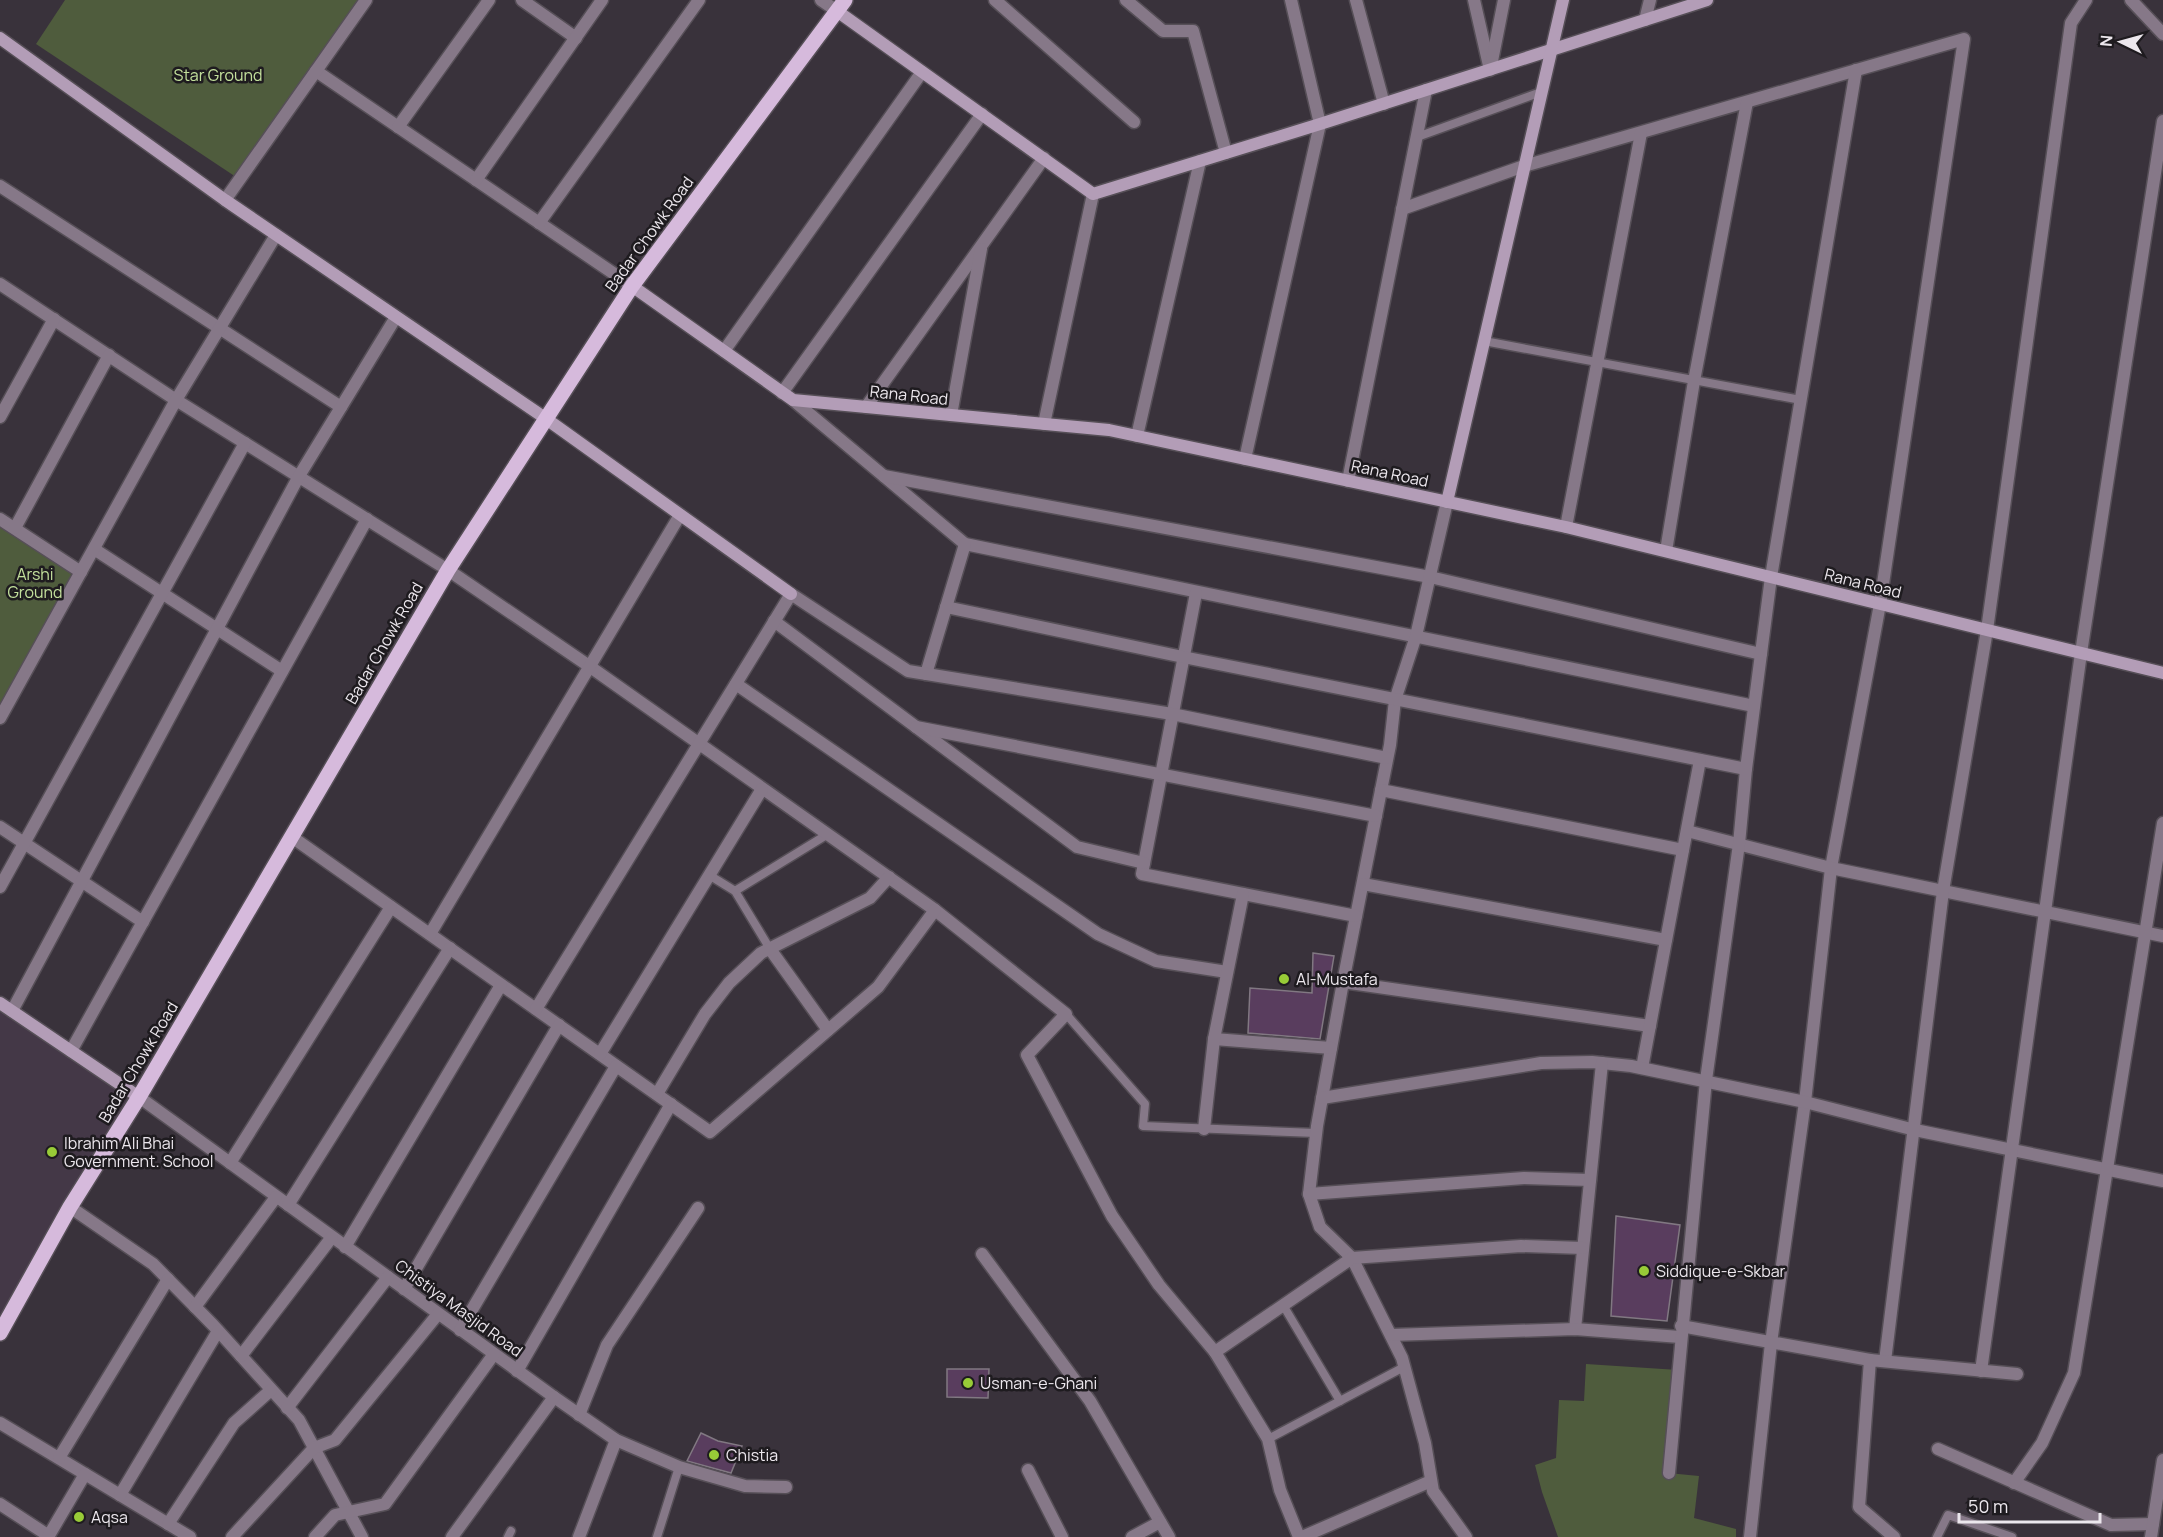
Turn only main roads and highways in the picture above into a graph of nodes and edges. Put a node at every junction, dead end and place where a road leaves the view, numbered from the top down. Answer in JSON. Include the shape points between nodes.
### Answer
{"nodes":[{"id":1,"x":841,"y":6,"type":"edge"},
{"id":2,"x":0,"y":1333,"type":"edge"}],
"edges":[{"from":1,"to":2,"type":"main road","name":"Badar Chowk Road","via":[[632,286],[448,570],[139,1097],[70,1207]]}]}
